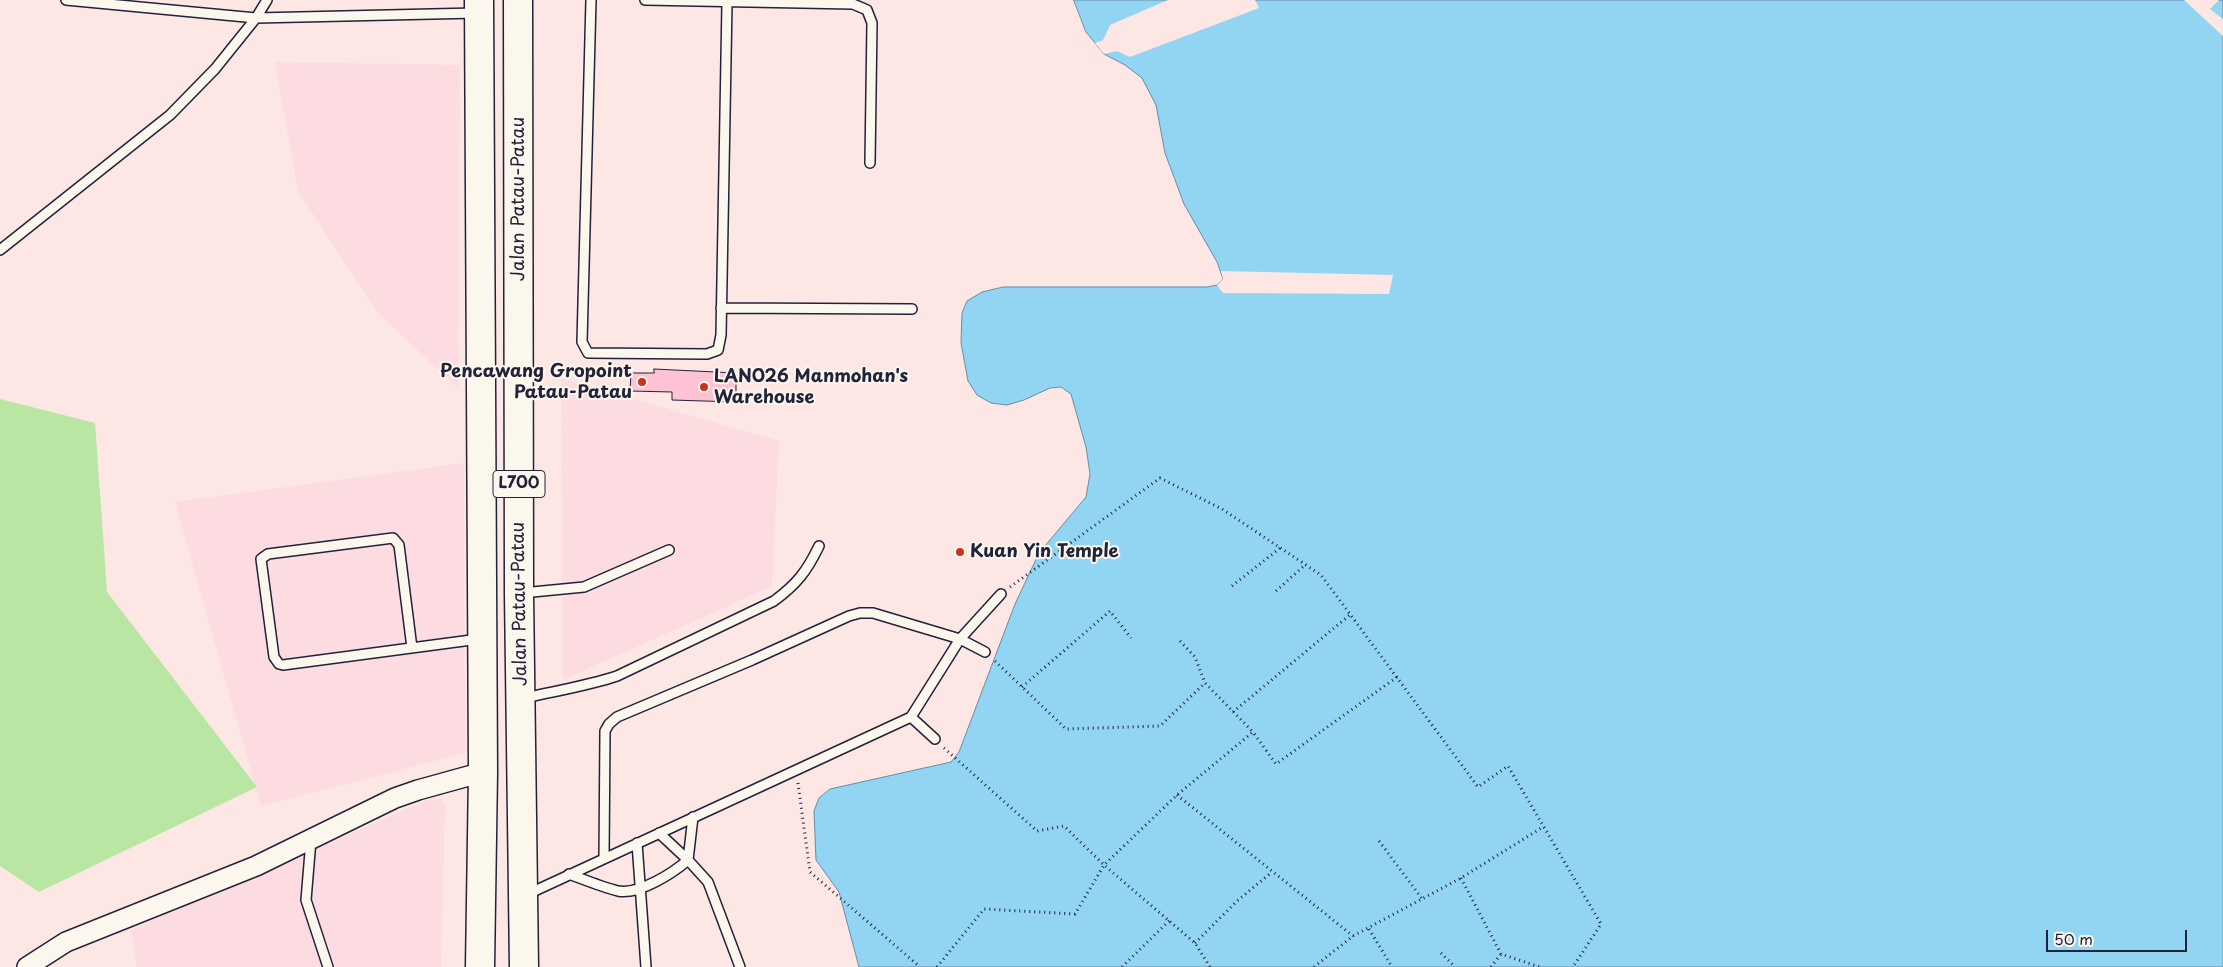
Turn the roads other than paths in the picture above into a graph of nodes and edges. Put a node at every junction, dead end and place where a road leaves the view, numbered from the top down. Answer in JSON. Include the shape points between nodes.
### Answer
{"nodes":[{"id":1,"x":66,"y":0,"type":"edge"},
{"id":2,"x":267,"y":0,"type":"edge"},
{"id":3,"x":518,"y":0,"type":"edge"},
{"id":4,"x":591,"y":0,"type":"edge"},
{"id":5,"x":645,"y":0,"type":"edge"},
{"id":6,"x":789,"y":2,"type":"edge"},
{"id":7,"x":727,"y":3,"type":"junction"},
{"id":8,"x":479,"y":6,"type":"edge"},
{"id":9,"x":256,"y":18,"type":"junction"},
{"id":10,"x":870,"y":163,"type":"dead end"},
{"id":11,"x":0,"y":250,"type":"edge"},
{"id":12,"x":721,"y":308,"type":"junction"},
{"id":13,"x":912,"y":308,"type":"dead end"},
{"id":14,"x":819,"y":546,"type":"dead end"},
{"id":15,"x":669,"y":550,"type":"dead end"},
{"id":16,"x":519,"y":594,"type":"junction"},
{"id":17,"x":1001,"y":594,"type":"road end"},
{"id":18,"x":483,"y":638,"type":"junction"},
{"id":19,"x":960,"y":639,"type":"junction"},
{"id":20,"x":412,"y":648,"type":"junction"},
{"id":21,"x":985,"y":652,"type":"road end"},
{"id":22,"x":522,"y":699,"type":"junction"},
{"id":23,"x":911,"y":717,"type":"junction"},
{"id":24,"x":935,"y":739,"type":"road end"},
{"id":25,"x":483,"y":772,"type":"junction"},
{"id":26,"x":693,"y":817,"type":"junction"},
{"id":27,"x":659,"y":833,"type":"junction"},
{"id":28,"x":311,"y":840,"type":"junction"},
{"id":29,"x":637,"y":843,"type":"junction"},
{"id":30,"x":604,"y":858,"type":"junction"},
{"id":31,"x":688,"y":860,"type":"junction"},
{"id":32,"x":570,"y":874,"type":"junction"},
{"id":33,"x":640,"y":888,"type":"junction"},
{"id":34,"x":524,"y":895,"type":"junction"},
{"id":35,"x":27,"y":967,"type":"edge"},
{"id":36,"x":328,"y":967,"type":"edge"},
{"id":37,"x":480,"y":967,"type":"edge"},
{"id":38,"x":524,"y":967,"type":"edge"},
{"id":39,"x":646,"y":967,"type":"edge"},
{"id":40,"x":740,"y":967,"type":"edge"}],
"edges":[{"from":1,"to":9,"type":"lane"},
{"from":2,"to":9,"type":"lane"},
{"from":3,"to":16,"type":"main road","name":"Jalan Patau-Patau","number":"L700"},
{"from":4,"to":12,"type":"lane","via":[[582,342],[588,353],[707,354],[718,350]]},
{"from":5,"to":7,"type":"lane"},
{"from":6,"to":7,"type":"lane"},
{"from":6,"to":10,"type":"lane","via":[[854,4],[866,10],[872,23]]},
{"from":7,"to":12,"type":"lane"},
{"from":8,"to":9,"type":"lane"},
{"from":8,"to":18,"type":"main road","name":"Jalan Patau-Patau","number":"L700"},
{"from":9,"to":11,"type":"lane","via":[[215,69],[170,115]]},
{"from":12,"to":13,"type":"lane"},
{"from":14,"to":22,"type":"lane","via":[[808,569],[793,587],[774,600],[617,676],[591,685]]},
{"from":15,"to":16,"type":"lane","via":[[584,587]]},
{"from":16,"to":22,"type":"main road","name":"Jalan Patau-Patau","number":"L700"},
{"from":17,"to":19,"type":"lane"},
{"from":18,"to":20,"type":"lane"},
{"from":18,"to":25,"type":"main road","name":"Jalan Patau-Patau","number":"L700"},
{"from":19,"to":21,"type":"lane"},
{"from":19,"to":23,"type":"lane"},
{"from":19,"to":30,"type":"lane","via":[[874,613],[860,613],[617,717],[605,731]]},
{"from":20,"to":20,"type":"lane","via":[[279,664],[274,657],[261,559],[268,554],[393,538],[398,545]]},
{"from":22,"to":34,"type":"main road","name":"Jalan Patau-Patau","number":"L700"},
{"from":23,"to":24,"type":"lane"},
{"from":23,"to":26,"type":"lane"},
{"from":25,"to":28,"type":"street","via":[[395,798]]},
{"from":25,"to":37,"type":"main road","name":"Jalan Patau-Patau","number":"L700"},
{"from":26,"to":27,"type":"lane"},
{"from":26,"to":31,"type":"lane"},
{"from":27,"to":29,"type":"lane"},
{"from":27,"to":31,"type":"lane"},
{"from":28,"to":35,"type":"street","via":[[256,866],[66,942]]},
{"from":28,"to":36,"type":"lane","via":[[306,900]]},
{"from":29,"to":30,"type":"lane"},
{"from":29,"to":33,"type":"lane"},
{"from":30,"to":32,"type":"lane"},
{"from":31,"to":33,"type":"lane","via":[[676,871]]},
{"from":31,"to":40,"type":"lane","via":[[708,882]]},
{"from":32,"to":33,"type":"lane","via":[[620,891]]},
{"from":32,"to":34,"type":"lane"},
{"from":33,"to":39,"type":"lane"},
{"from":34,"to":38,"type":"main road","name":"Jalan Patau-Patau","number":"L700"}]}
